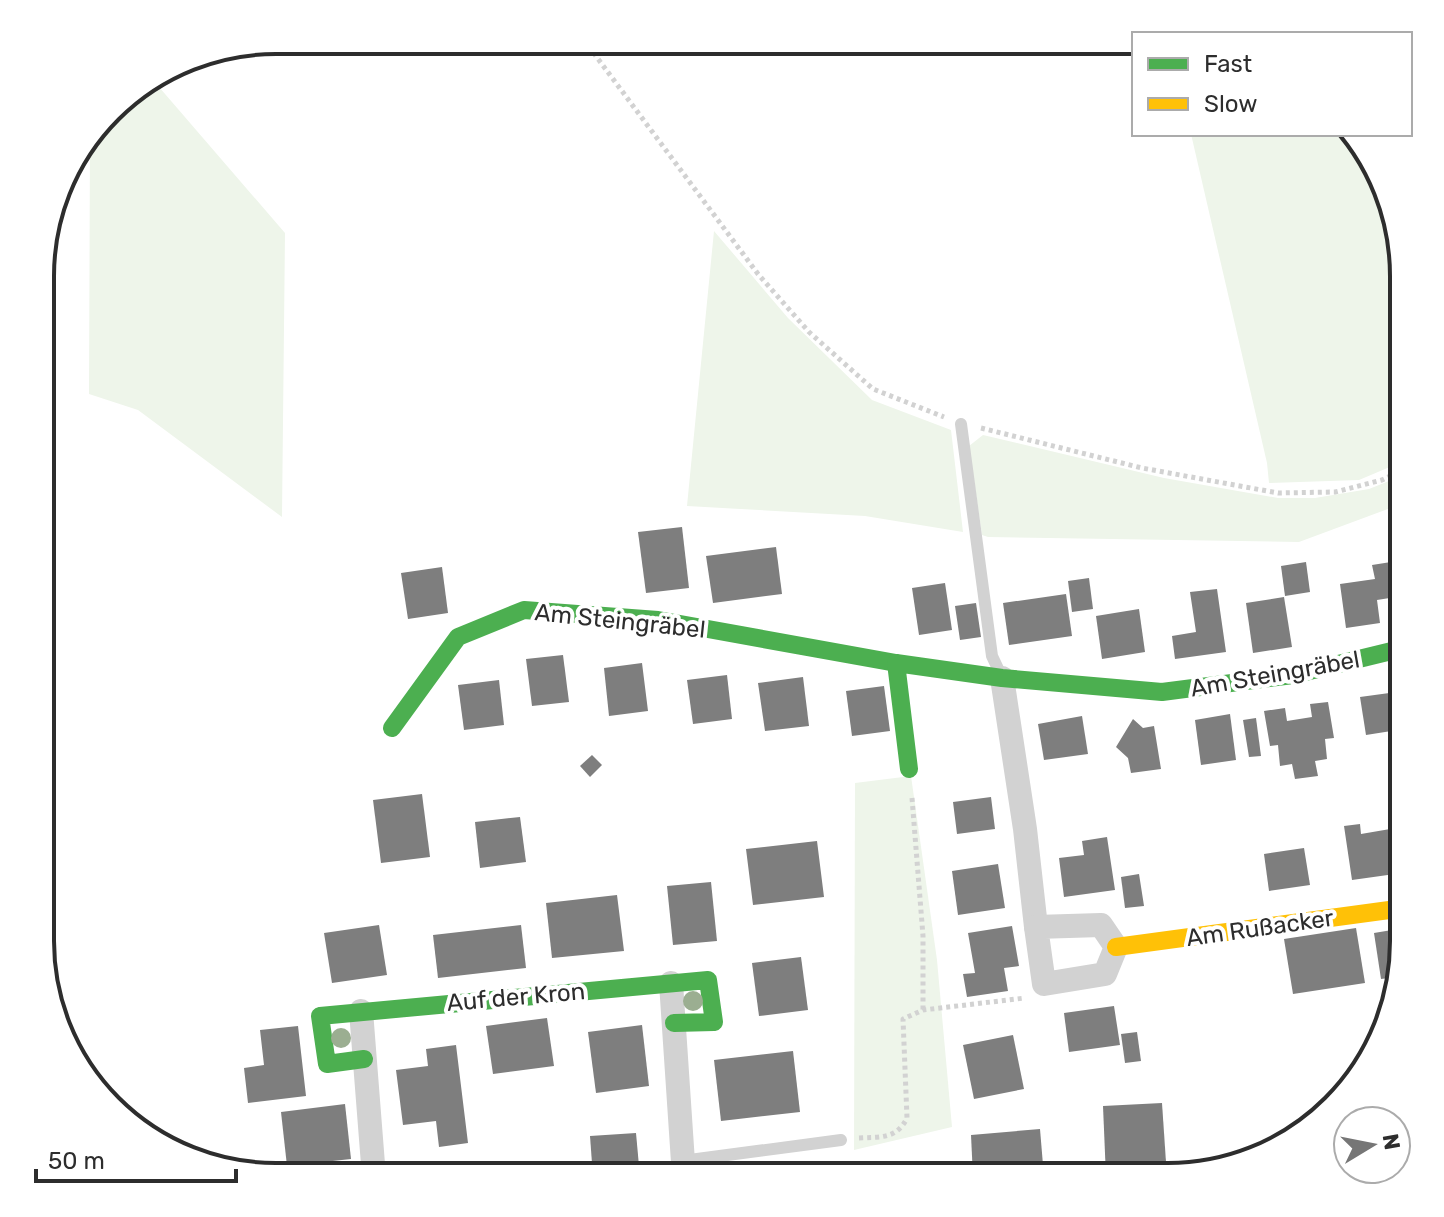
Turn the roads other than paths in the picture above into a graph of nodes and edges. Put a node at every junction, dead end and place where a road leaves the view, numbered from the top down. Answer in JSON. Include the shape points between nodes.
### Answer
{"nodes":[{"id":1,"x":961,"y":424,"type":"road end"},
{"id":2,"x":1390,"y":651,"type":"edge"},
{"id":3,"x":896,"y":663,"type":"junction"},
{"id":4,"x":1002,"y":678,"type":"junction"},
{"id":5,"x":392,"y":728,"type":"dead end"},
{"id":6,"x":909,"y":769,"type":"road end"},
{"id":7,"x":1390,"y":910,"type":"edge"},
{"id":8,"x":1036,"y":927,"type":"junction"},
{"id":9,"x":1116,"y":947,"type":"junction"},
{"id":10,"x":671,"y":983,"type":"junction"},
{"id":11,"x":361,"y":1011,"type":"junction"},
{"id":12,"x":674,"y":1023,"type":"junction"},
{"id":13,"x":364,"y":1059,"type":"junction"},
{"id":14,"x":841,"y":1140,"type":"road end"},
{"id":15,"x":373,"y":1163,"type":"edge"},
{"id":16,"x":683,"y":1163,"type":"edge"},
{"id":17,"x":716,"y":1163,"type":"edge"}],
"edges":[{"from":1,"to":4,"type":"lane","via":[[992,656]]},
{"from":2,"to":4,"type":"street","name":"Am Steingräbel","via":[[1293,675],[1162,692]]},
{"from":3,"to":4,"type":"street","name":"Am Steingräbel"},
{"from":3,"to":5,"type":"street","name":"Am Steingräbel","via":[[658,620],[524,610],[458,637]]},
{"from":3,"to":6,"type":"street"},
{"from":4,"to":8,"type":"street"},
{"from":7,"to":9,"type":"street","name":"Am Rußacker"},
{"from":8,"to":9,"type":"street","via":[[1101,925]]},
{"from":8,"to":9,"type":"street","via":[[1044,984],[1105,974]]},
{"from":10,"to":11,"type":"street","name":"Auf der Kron"},
{"from":10,"to":12,"type":"street"},
{"from":10,"to":12,"type":"street","name":"Auf der Kron","via":[[708,980],[714,1022]]},
{"from":11,"to":13,"type":"street"},
{"from":11,"to":13,"type":"street","name":"Auf der Kron","via":[[320,1016],[327,1064]]},
{"from":12,"to":16,"type":"street"},
{"from":13,"to":15,"type":"street"},
{"from":14,"to":17,"type":"lane"}]}
